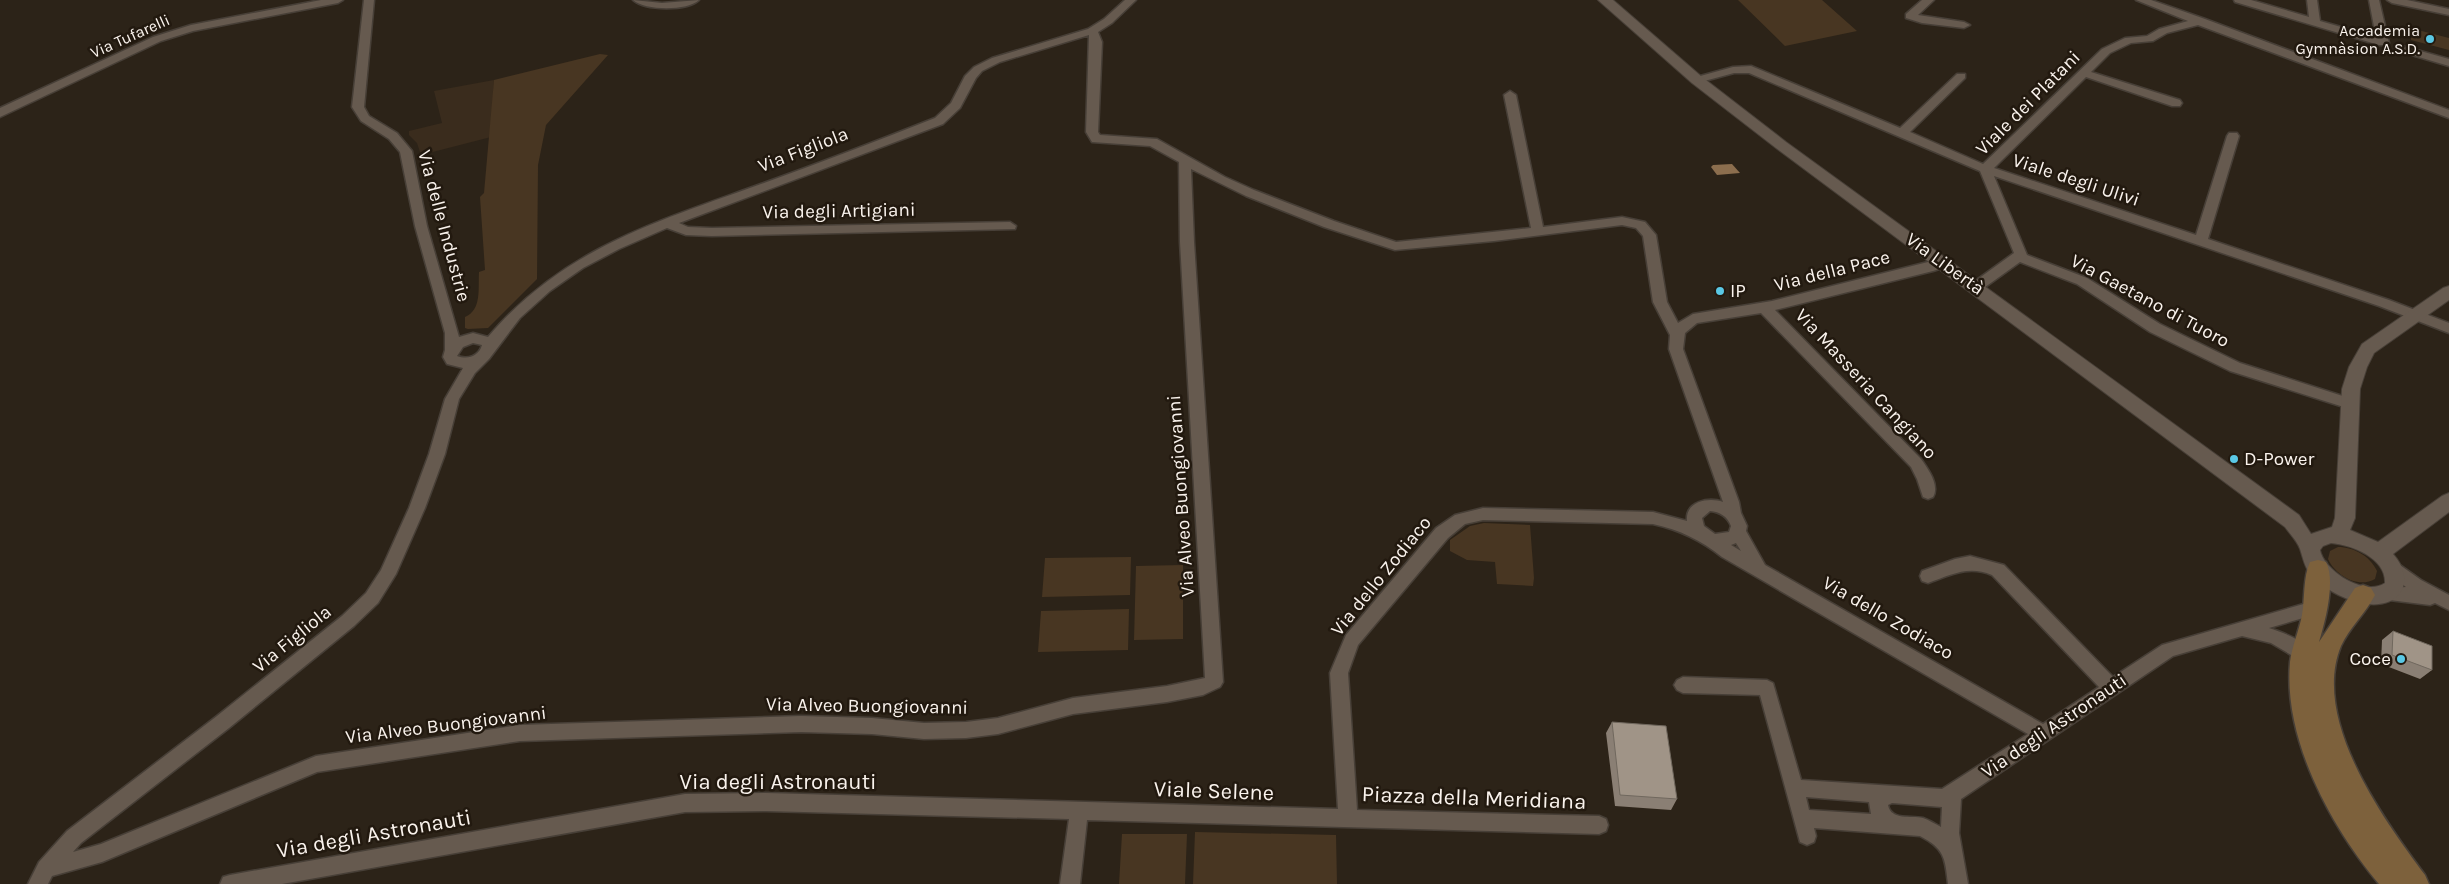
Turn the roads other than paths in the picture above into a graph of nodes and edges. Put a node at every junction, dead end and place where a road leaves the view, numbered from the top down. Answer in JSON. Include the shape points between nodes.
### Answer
{"nodes":[{"id":1,"x":338,"y":0,"type":"edge"},
{"id":2,"x":369,"y":0,"type":"edge"},
{"id":3,"x":638,"y":0,"type":"edge"},
{"id":4,"x":694,"y":0,"type":"edge"},
{"id":5,"x":1131,"y":0,"type":"edge"},
{"id":6,"x":1605,"y":0,"type":"edge"},
{"id":7,"x":1929,"y":0,"type":"edge"},
{"id":8,"x":2142,"y":0,"type":"edge"},
{"id":9,"x":2239,"y":0,"type":"edge"},
{"id":10,"x":2312,"y":0,"type":"edge"},
{"id":11,"x":2374,"y":0,"type":"edge"},
{"id":12,"x":2392,"y":0,"type":"edge"},
{"id":13,"x":2449,"y":12,"type":"edge"},
{"id":14,"x":2201,"y":21,"type":"junction"},
{"id":15,"x":2315,"y":23,"type":"junction"},
{"id":16,"x":1964,"y":24,"type":"dead end"},
{"id":17,"x":1092,"y":31,"type":"junction"},
{"id":18,"x":2399,"y":48,"type":"dead end"},
{"id":19,"x":2449,"y":63,"type":"edge"},
{"id":20,"x":2084,"y":73,"type":"junction"},
{"id":21,"x":1961,"y":76,"type":"dead end"},
{"id":22,"x":1697,"y":80,"type":"junction"},
{"id":23,"x":1510,"y":95,"type":"dead end"},
{"id":24,"x":2176,"y":103,"type":"dead end"},
{"id":25,"x":0,"y":113,"type":"edge"},
{"id":26,"x":2449,"y":114,"type":"edge"},
{"id":27,"x":1902,"y":134,"type":"junction"},
{"id":28,"x":2233,"y":136,"type":"dead end"},
{"id":29,"x":1185,"y":161,"type":"junction"},
{"id":30,"x":1986,"y":170,"type":"junction"},
{"id":31,"x":670,"y":224,"type":"junction"},
{"id":32,"x":1010,"y":226,"type":"dead end"},
{"id":33,"x":1538,"y":232,"type":"junction"},
{"id":34,"x":2200,"y":240,"type":"junction"},
{"id":35,"x":2019,"y":257,"type":"junction"},
{"id":36,"x":1944,"y":262,"type":"junction"},
{"id":37,"x":1976,"y":287,"type":"junction"},
{"id":38,"x":2449,"y":292,"type":"edge"},
{"id":39,"x":1765,"y":308,"type":"junction"},
{"id":40,"x":2416,"y":316,"type":"junction"},
{"id":41,"x":2449,"y":328,"type":"edge"},
{"id":42,"x":452,"y":333,"type":"junction"},
{"id":43,"x":1677,"y":334,"type":"junction"},
{"id":44,"x":478,"y":341,"type":"junction"},
{"id":45,"x":452,"y":354,"type":"junction"},
{"id":46,"x":480,"y":358,"type":"junction"},
{"id":47,"x":452,"y":399,"type":"junction"},
{"id":48,"x":2350,"y":404,"type":"junction"},
{"id":49,"x":1721,"y":478,"type":"junction"},
{"id":50,"x":1928,"y":493,"type":"dead end"},
{"id":51,"x":2449,"y":501,"type":"edge"},
{"id":52,"x":1700,"y":509,"type":"junction"},
{"id":53,"x":1733,"y":514,"type":"junction"},
{"id":54,"x":1652,"y":518,"type":"junction"},
{"id":55,"x":2292,"y":521,"type":"junction"},
{"id":56,"x":1738,"y":532,"type":"junction"},
{"id":57,"x":2335,"y":535,"type":"junction"},
{"id":58,"x":1706,"y":536,"type":"junction"},
{"id":59,"x":2314,"y":558,"type":"junction"},
{"id":60,"x":2384,"y":559,"type":"junction"},
{"id":61,"x":1758,"y":567,"type":"junction"},
{"id":62,"x":1928,"y":576,"type":"dead end"},
{"id":63,"x":2375,"y":594,"type":"junction"},
{"id":64,"x":2444,"y":601,"type":"edge"},
{"id":65,"x":2314,"y":608,"type":"junction"},
{"id":66,"x":2240,"y":630,"type":"junction"},
{"id":67,"x":2302,"y":655,"type":"junction"},
{"id":68,"x":1683,"y":685,"type":"dead end"},
{"id":69,"x":2111,"y":687,"type":"junction"},
{"id":70,"x":2042,"y":734,"type":"junction"},
{"id":71,"x":1794,"y":788,"type":"junction"},
{"id":72,"x":1891,"y":795,"type":"junction"},
{"id":73,"x":1952,"y":795,"type":"junction"},
{"id":74,"x":1079,"y":810,"type":"junction"},
{"id":75,"x":1348,"y":818,"type":"junction"},
{"id":76,"x":1802,"y":818,"type":"junction"},
{"id":77,"x":1892,"y":824,"type":"junction"},
{"id":78,"x":1598,"y":825,"type":"dead end"},
{"id":79,"x":1807,"y":836,"type":"dead end"},
{"id":80,"x":1952,"y":850,"type":"junction"},
{"id":81,"x":42,"y":877,"type":"edge"},
{"id":82,"x":230,"y":884,"type":"edge"},
{"id":83,"x":1070,"y":884,"type":"edge"},
{"id":84,"x":1958,"y":884,"type":"edge"},
{"id":85,"x":2396,"y":884,"type":"edge"},
{"id":86,"x":2415,"y":884,"type":"edge"}],
"edges":[{"from":1,"to":25,"type":"street","name":"Via Tufarelli","via":[[191,28],[157,39]]},
{"from":2,"to":42,"type":"street","name":"Via delle Industrie","via":[[358,107],[366,118],[392,136],[406,152],[421,226]]},
{"from":3,"to":4,"type":"street","via":[[662,6]]},
{"from":5,"to":17,"type":"street","name":"Via Figliola"},
{"from":6,"to":22,"type":"street","name":"Via Libertà"},
{"from":7,"to":16,"type":"street","via":[[1910,16]]},
{"from":8,"to":14,"type":"street"},
{"from":9,"to":15,"type":"street"},
{"from":10,"to":15,"type":"street"},
{"from":11,"to":15,"type":"street","via":[[2383,43]]},
{"from":12,"to":13,"type":"street"},
{"from":14,"to":20,"type":"street","name":"Viale dei Platani","via":[[2164,31],[2149,39],[2130,40],[2106,51]]},
{"from":14,"to":26,"type":"street"},
{"from":17,"to":29,"type":"street","via":[[1096,42],[1093,137],[1148,140]]},
{"from":17,"to":31,"type":"street","name":"Via Figliola","via":[[996,60],[978,69],[956,105],[940,121]]},
{"from":18,"to":19,"type":"street"},
{"from":20,"to":24,"type":"street"},
{"from":20,"to":30,"type":"street","name":"Viale dei Platani"},
{"from":21,"to":27,"type":"street"},
{"from":22,"to":27,"type":"street","name":"Viale degli Ulivi","via":[[1733,70],[1751,69]]},
{"from":22,"to":36,"type":"street","name":"Via Libertà"},
{"from":23,"to":33,"type":"street"},
{"from":27,"to":30,"type":"street","name":"Viale degli Ulivi"},
{"from":28,"to":34,"type":"street"},
{"from":29,"to":33,"type":"street","via":[[1250,193],[1396,246]]},
{"from":29,"to":81,"type":"street","name":"Via Alveo Buongiovanni","via":[[1189,278],[1214,682],[1167,694],[1073,706],[998,726],[966,730],[924,731],[801,724],[520,733],[351,757],[316,764]]},
{"from":30,"to":34,"type":"street","name":"Viale degli Ulivi"},
{"from":30,"to":35,"type":"street","name":"Viale dei Platani","via":[[2021,252]]},
{"from":31,"to":32,"type":"street","name":"Via degli Artigiani","via":[[686,231],[712,232]]},
{"from":31,"to":44,"type":"street","name":"Via Figliola","via":[[611,247],[580,264],[545,286],[502,328]]},
{"from":33,"to":43,"type":"street","via":[[1622,221],[1644,228],[1649,235],[1660,302]]},
{"from":34,"to":40,"type":"street","name":"Viale degli Ulivi"},
{"from":35,"to":37,"type":"street"},
{"from":35,"to":48,"type":"street","name":"Via Gaetano di Tuoro","via":[[2082,281],[2155,328],[2235,367]]},
{"from":36,"to":37,"type":"street","name":"Via Libertà"},
{"from":36,"to":39,"type":"street","name":"Via della Pace"},
{"from":37,"to":55,"type":"street","name":"Via Libertà"},
{"from":38,"to":40,"type":"street"},
{"from":39,"to":43,"type":"street","name":"Via della Pace","via":[[1693,319],[1684,324]]},
{"from":39,"to":50,"type":"street","name":"Via Masseria Cangiano","via":[[1916,462],[1925,478]]},
{"from":40,"to":41,"type":"street","name":"Viale degli Ulivi"},
{"from":40,"to":48,"type":"street","via":[[2368,349],[2358,367]]},
{"from":42,"to":44,"type":"street"},
{"from":42,"to":45,"type":"street","name":"Via delle Industrie"},
{"from":43,"to":49,"type":"street","via":[[1676,349]]},
{"from":44,"to":45,"type":"street"},
{"from":44,"to":46,"type":"street"},
{"from":45,"to":46,"type":"street","via":[[467,363]]},
{"from":45,"to":47,"type":"street","name":"Via delle Industrie","via":[[456,371]]},
{"from":46,"to":47,"type":"street","name":"Via Figliola"},
{"from":47,"to":81,"type":"street","name":"Via Figliola","via":[[437,454],[417,508],[388,574],[372,598],[230,716],[74,837]]},
{"from":48,"to":57,"type":"street","via":[[2345,518]]},
{"from":49,"to":52,"type":"street","via":[[1712,498]]},
{"from":49,"to":53,"type":"street"},
{"from":51,"to":60,"type":"street"},
{"from":52,"to":53,"type":"street","via":[[1716,506]]},
{"from":52,"to":54,"type":"street"},
{"from":52,"to":58,"type":"street","via":[[1694,522]]},
{"from":53,"to":56,"type":"street"},
{"from":54,"to":58,"type":"street","name":"Via dello Zodiaco","via":[[1673,522]]},
{"from":54,"to":75,"type":"street","name":"Via dello Zodiaco","via":[[1483,514],[1461,519],[1442,533],[1352,640],[1345,654],[1340,681]]},
{"from":55,"to":57,"type":"street","name":"Via Libertà"},
{"from":55,"to":59,"type":"street","name":"Via Libertà"},
{"from":56,"to":58,"type":"street","via":[[1725,541]]},
{"from":56,"to":61,"type":"street"},
{"from":57,"to":59,"type":"street","via":[[2322,536],[2313,542]]},
{"from":57,"to":60,"type":"street","name":"Via Libertà","via":[[2354,539]]},
{"from":58,"to":61,"type":"street","name":"Via dello Zodiaco"},
{"from":59,"to":63,"type":"street","name":"Via Libertà","via":[[2336,585]]},
{"from":59,"to":65,"type":"main road","via":[[2318,591]]},
{"from":60,"to":63,"type":"street","via":[[2395,582],[2392,589]]},
{"from":60,"to":64,"type":"street","via":[[2415,585]]},
{"from":61,"to":70,"type":"street","name":"Via dello Zodiaco"},
{"from":62,"to":69,"type":"street","via":[[1976,561],[1998,570]]},
{"from":63,"to":64,"type":"street","via":[[2406,594]]},
{"from":63,"to":86,"type":"main road","via":[[2329,646],[2323,673],[2323,704],[2337,754],[2355,794]]},
{"from":65,"to":66,"type":"street","name":"Via degli Astronauti"},
{"from":65,"to":67,"type":"main road"},
{"from":66,"to":67,"type":"street","name":"Via degli Astronauti","via":[[2277,636]]},
{"from":66,"to":69,"type":"street","name":"Via degli Astronauti","via":[[2168,650]]},
{"from":67,"to":85,"type":"main road","via":[[2303,692],[2315,749],[2333,794],[2362,840]]},
{"from":68,"to":71,"type":"street","via":[[1767,688]]},
{"from":69,"to":70,"type":"street","name":"Via degli Astronauti"},
{"from":70,"to":73,"type":"street","name":"Via degli Astronauti"},
{"from":71,"to":72,"type":"street"},
{"from":71,"to":76,"type":"street"},
{"from":72,"to":73,"type":"street","via":[[1942,798]]},
{"from":72,"to":77,"type":"street","via":[[1878,802],[1880,814]]},
{"from":73,"to":80,"type":"street","via":[[1949,813]]},
{"from":74,"to":75,"type":"street","name":"Viale Selene"},
{"from":74,"to":82,"type":"street","name":"Via degli Astronauti","via":[[685,803]]},
{"from":74,"to":83,"type":"street"},
{"from":75,"to":78,"type":"street","name":"Piazza della Meridiana"},
{"from":76,"to":77,"type":"street"},
{"from":76,"to":79,"type":"street"},
{"from":77,"to":80,"type":"street","via":[[1922,827],[1936,834]]},
{"from":80,"to":84,"type":"street"}]}
